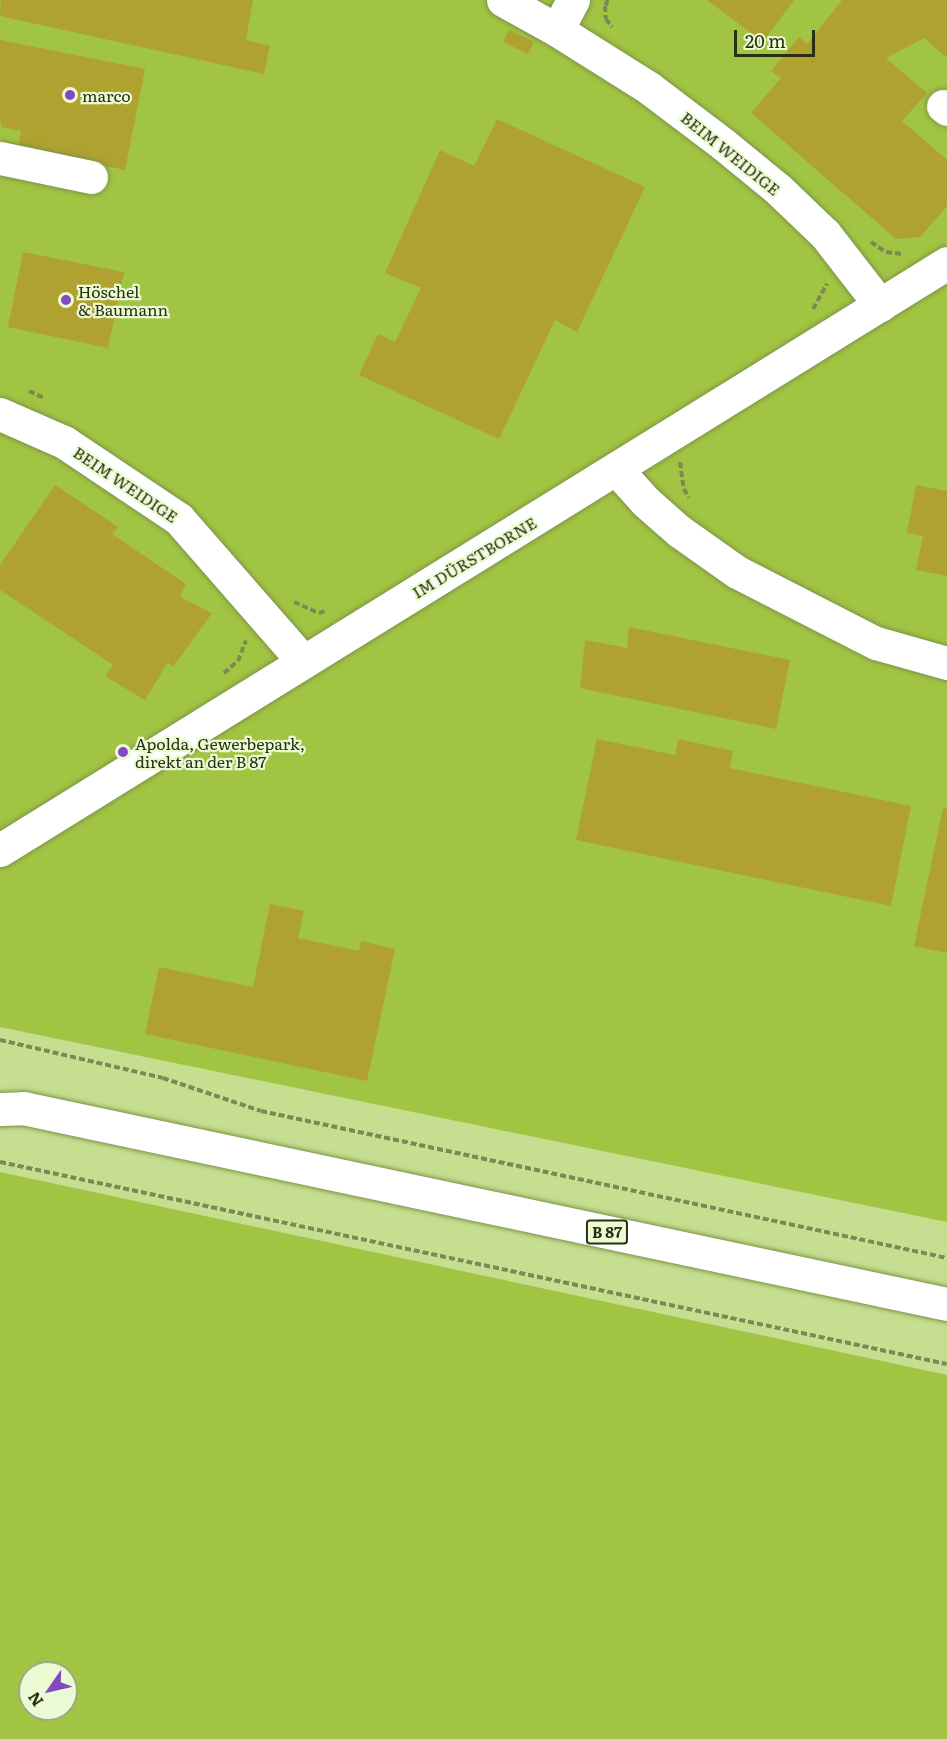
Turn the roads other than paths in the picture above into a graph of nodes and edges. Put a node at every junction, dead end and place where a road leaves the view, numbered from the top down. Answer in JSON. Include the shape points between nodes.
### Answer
{"nodes":[{"id":1,"x":503,"y":0,"type":"edge"},
{"id":2,"x":573,"y":0,"type":"edge"},
{"id":3,"x":557,"y":30,"type":"junction"},
{"id":4,"x":0,"y":158,"type":"edge"},
{"id":5,"x":91,"y":177,"type":"dead end"},
{"id":6,"x":947,"y":263,"type":"edge"},
{"id":7,"x":880,"y":305,"type":"junction"},
{"id":8,"x":0,"y":414,"type":"edge"},
{"id":9,"x":617,"y":470,"type":"junction"},
{"id":10,"x":303,"y":661,"type":"junction"},
{"id":11,"x":947,"y":663,"type":"edge"},
{"id":12,"x":0,"y":850,"type":"edge"},
{"id":13,"x":8,"y":1104,"type":"edge"},
{"id":14,"x":947,"y":1304,"type":"edge"}],
"edges":[{"from":1,"to":3,"type":"street","name":"BEIM WEIDIGE"},
{"from":2,"to":3,"type":"street"},
{"from":3,"to":7,"type":"street","name":"BEIM WEIDIGE","via":[[649,88],[778,189],[825,234]]},
{"from":4,"to":5,"type":"street"},
{"from":6,"to":7,"type":"street","name":"IM DÜRSTBORNE"},
{"from":7,"to":9,"type":"street","name":"IM DÜRSTBORNE"},
{"from":8,"to":10,"type":"street","name":"BEIM WEIDIGE","via":[[64,442],[179,519]]},
{"from":9,"to":10,"type":"street","name":"IM DÜRSTBORNE"},
{"from":9,"to":11,"type":"street","via":[[679,531],[737,572],[876,643]]},
{"from":10,"to":12,"type":"street","name":"IM DÜRSTBORNE"},
{"from":13,"to":14,"type":"street","number":"B 87"}]}
